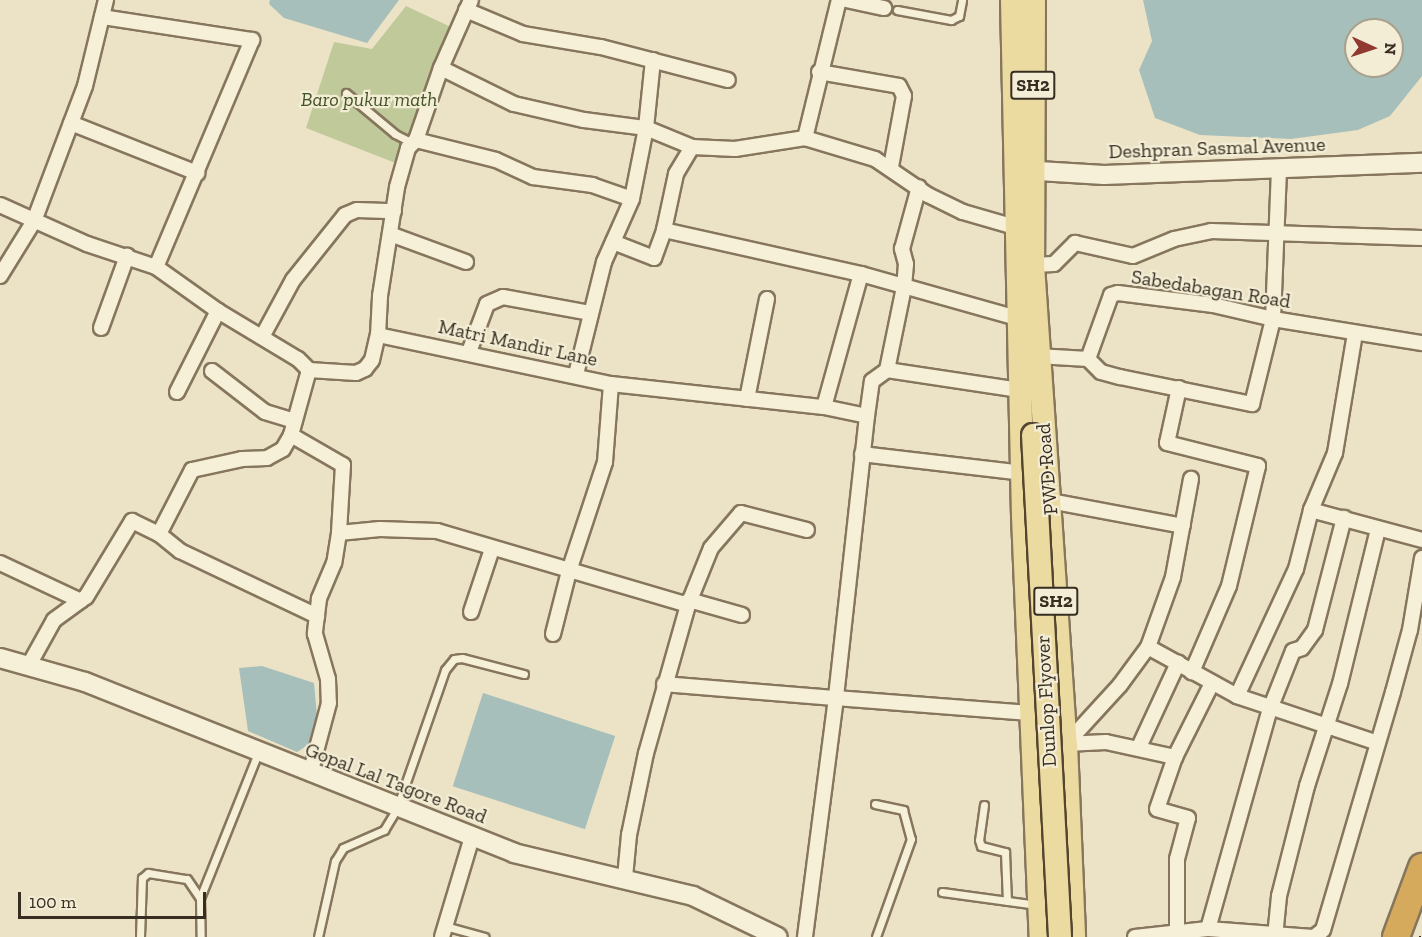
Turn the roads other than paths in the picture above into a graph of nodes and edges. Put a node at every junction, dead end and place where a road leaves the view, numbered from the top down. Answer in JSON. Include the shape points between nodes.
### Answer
{"nodes":[{"id":1,"x":106,"y":0,"type":"edge"},
{"id":2,"x":838,"y":0,"type":"edge"},
{"id":3,"x":846,"y":0,"type":"edge"},
{"id":4,"x":962,"y":0,"type":"edge"},
{"id":5,"x":1012,"y":0,"type":"edge"},
{"id":6,"x":1034,"y":0,"type":"edge"},
{"id":7,"x":468,"y":5,"type":"edge"},
{"id":8,"x":890,"y":9,"type":"joint"},
{"id":9,"x":102,"y":17,"type":"junction"},
{"id":10,"x":653,"y":60,"type":"junction"},
{"id":11,"x":441,"y":68,"type":"junction"},
{"id":12,"x":819,"y":72,"type":"junction"},
{"id":13,"x":728,"y":80,"type":"dead end"},
{"id":14,"x":346,"y":93,"type":"dead end"},
{"id":15,"x":71,"y":123,"type":"junction"},
{"id":16,"x":646,"y":128,"type":"junction"},
{"id":17,"x":805,"y":138,"type":"junction"},
{"id":18,"x":414,"y":141,"type":"junction"},
{"id":19,"x":692,"y":147,"type":"junction"},
{"id":20,"x":1422,"y":163,"type":"edge"},
{"id":21,"x":891,"y":167,"type":"junction"},
{"id":22,"x":1279,"y":168,"type":"junction"},
{"id":23,"x":1023,"y":170,"type":"junction"},
{"id":24,"x":197,"y":173,"type":"junction"},
{"id":25,"x":919,"y":188,"type":"junction"},
{"id":26,"x":632,"y":199,"type":"junction"},
{"id":27,"x":0,"y":205,"type":"edge"},
{"id":28,"x":394,"y":211,"type":"junction"},
{"id":29,"x":34,"y":221,"type":"junction"},
{"id":30,"x":1015,"y":227,"type":"junction"},
{"id":31,"x":664,"y":230,"type":"junction"},
{"id":32,"x":1278,"y":230,"type":"junction"},
{"id":33,"x":390,"y":234,"type":"junction"},
{"id":34,"x":1422,"y":238,"type":"edge"},
{"id":35,"x":613,"y":242,"type":"junction"},
{"id":36,"x":127,"y":256,"type":"junction"},
{"id":37,"x":466,"y":262,"type":"dead end"},
{"id":38,"x":1033,"y":265,"type":"junction"},
{"id":39,"x":156,"y":267,"type":"junction"},
{"id":40,"x":861,"y":274,"type":"junction"},
{"id":41,"x":0,"y":276,"type":"edge"},
{"id":42,"x":904,"y":287,"type":"junction"},
{"id":43,"x":767,"y":299,"type":"dead end"},
{"id":44,"x":218,"y":311,"type":"junction"},
{"id":45,"x":590,"y":312,"type":"junction"},
{"id":46,"x":1017,"y":318,"type":"junction"},
{"id":47,"x":1273,"y":319,"type":"junction"},
{"id":48,"x":101,"y":328,"type":"dead end"},
{"id":49,"x":1355,"y":333,"type":"junction"},
{"id":50,"x":378,"y":335,"type":"junction"},
{"id":51,"x":262,"y":337,"type":"junction"},
{"id":52,"x":1422,"y":344,"type":"edge"},
{"id":53,"x":469,"y":351,"type":"junction"},
{"id":54,"x":1037,"y":357,"type":"junction"},
{"id":55,"x":1088,"y":359,"type":"junction"},
{"id":56,"x":309,"y":370,"type":"junction"},
{"id":57,"x":887,"y":370,"type":"junction"},
{"id":58,"x":212,"y":371,"type":"dead end"},
{"id":59,"x":576,"y":374,"type":"junction"},
{"id":60,"x":611,"y":384,"type":"junction"},
{"id":61,"x":1179,"y":388,"type":"junction"},
{"id":62,"x":1020,"y":390,"type":"junction"},
{"id":63,"x":177,"y":392,"type":"dead end"},
{"id":64,"x":747,"y":399,"type":"junction"},
{"id":65,"x":824,"y":407,"type":"junction"},
{"id":66,"x":867,"y":416,"type":"junction"},
{"id":67,"x":293,"y":428,"type":"junction"},
{"id":68,"x":862,"y":454,"type":"junction"},
{"id":69,"x":1023,"y":472,"type":"junction"},
{"id":70,"x":1191,"y":479,"type":"dead end"},
{"id":71,"x":1050,"y":501,"type":"junction"},
{"id":72,"x":1311,"y":510,"type":"junction"},
{"id":73,"x":1344,"y":518,"type":"junction"},
{"id":74,"x":1183,"y":526,"type":"junction"},
{"id":75,"x":1378,"y":529,"type":"junction"},
{"id":76,"x":807,"y":530,"type":"dead end"},
{"id":77,"x":339,"y":533,"type":"junction"},
{"id":78,"x":159,"y":534,"type":"junction"},
{"id":79,"x":1422,"y":540,"type":"edge"},
{"id":80,"x":492,"y":549,"type":"junction"},
{"id":81,"x":1422,"y":558,"type":"edge"},
{"id":82,"x":0,"y":563,"type":"edge"},
{"id":83,"x":569,"y":571,"type":"junction"},
{"id":84,"x":81,"y":601,"type":"junction"},
{"id":85,"x":689,"y":602,"type":"junction"},
{"id":86,"x":471,"y":612,"type":"dead end"},
{"id":87,"x":742,"y":615,"type":"dead end"},
{"id":88,"x":317,"y":616,"type":"junction"},
{"id":89,"x":553,"y":634,"type":"dead end"},
{"id":90,"x":1148,"y":647,"type":"junction"},
{"id":91,"x":0,"y":658,"type":"edge"},
{"id":92,"x":1178,"y":663,"type":"junction"},
{"id":93,"x":29,"y":665,"type":"junction"},
{"id":94,"x":1192,"y":672,"type":"junction"},
{"id":95,"x":524,"y":674,"type":"dead end"},
{"id":96,"x":1212,"y":683,"type":"junction"},
{"id":97,"x":663,"y":684,"type":"junction"},
{"id":98,"x":1237,"y":696,"type":"junction"},
{"id":99,"x":836,"y":698,"type":"junction"},
{"id":100,"x":1270,"y":709,"type":"junction"},
{"id":101,"x":1032,"y":713,"type":"junction"},
{"id":102,"x":1328,"y":725,"type":"junction"},
{"id":103,"x":1375,"y":742,"type":"junction"},
{"id":104,"x":1066,"y":744,"type":"junction"},
{"id":105,"x":1139,"y":747,"type":"junction"},
{"id":106,"x":258,"y":753,"type":"junction"},
{"id":107,"x":1175,"y":757,"type":"junction"},
{"id":108,"x":310,"y":774,"type":"junction"},
{"id":109,"x":875,"y":804,"type":"dead end"},
{"id":110,"x":984,"y":805,"type":"dead end"},
{"id":111,"x":397,"y":808,"type":"junction"},
{"id":112,"x":472,"y":837,"type":"junction"},
{"id":113,"x":1422,"y":867,"type":"edge"},
{"id":114,"x":624,"y":877,"type":"junction"},
{"id":115,"x":942,"y":892,"type":"dead end"},
{"id":116,"x":200,"y":898,"type":"junction"},
{"id":117,"x":1007,"y":901,"type":"junction"},
{"id":118,"x":1040,"y":905,"type":"junction"},
{"id":119,"x":1208,"y":929,"type":"junction"},
{"id":120,"x":443,"y":932,"type":"edge"},
{"id":121,"x":1275,"y":934,"type":"edge"},
{"id":122,"x":1177,"y":935,"type":"edge"},
{"id":123,"x":140,"y":937,"type":"edge"},
{"id":124,"x":201,"y":937,"type":"edge"},
{"id":125,"x":318,"y":937,"type":"edge"},
{"id":126,"x":485,"y":937,"type":"edge"},
{"id":127,"x":778,"y":937,"type":"edge"},
{"id":128,"x":806,"y":937,"type":"edge"},
{"id":129,"x":876,"y":937,"type":"edge"},
{"id":130,"x":1041,"y":937,"type":"edge"},
{"id":131,"x":1060,"y":937,"type":"edge"},
{"id":132,"x":1074,"y":937,"type":"edge"},
{"id":133,"x":1135,"y":937,"type":"edge"},
{"id":134,"x":1313,"y":937,"type":"edge"},
{"id":135,"x":1396,"y":937,"type":"edge"}],
"edges":[{"from":1,"to":9,"type":"street"},
{"from":2,"to":12,"type":"street"},
{"from":3,"to":8,"type":"street"},
{"from":4,"to":8,"type":"lane","via":[[960,16],[951,20]]},
{"from":5,"to":23,"type":"main road","name":"PWD Road","number":"SH2"},
{"from":6,"to":23,"type":"main road","name":"PWD Road","number":"SH2"},
{"from":7,"to":10,"type":"street","via":[[523,34]]},
{"from":7,"to":11,"type":"street"},
{"from":9,"to":15,"type":"street"},
{"from":9,"to":24,"type":"street","via":[[252,40]]},
{"from":10,"to":13,"type":"street"},
{"from":10,"to":16,"type":"street"},
{"from":11,"to":16,"type":"street","via":[[514,104],[584,120]]},
{"from":11,"to":18,"type":"street"},
{"from":12,"to":17,"type":"street"},
{"from":12,"to":21,"type":"street","via":[[899,86],[904,96]]},
{"from":14,"to":18,"type":"lane","via":[[395,134]]},
{"from":15,"to":24,"type":"street"},
{"from":15,"to":29,"type":"street"},
{"from":16,"to":19,"type":"street"},
{"from":16,"to":26,"type":"street"},
{"from":17,"to":19,"type":"street","via":[[735,149]]},
{"from":17,"to":21,"type":"street"},
{"from":18,"to":26,"type":"street","via":[[496,160],[533,177],[592,185]]},
{"from":18,"to":28,"type":"street","via":[[397,187]]},
{"from":19,"to":31,"type":"street","via":[[676,174]]},
{"from":20,"to":22,"type":"street","name":"Deshpran Sasmal Avenue"},
{"from":21,"to":25,"type":"street"},
{"from":22,"to":23,"type":"street","name":"Deshpran Sasmal Avenue","via":[[1104,175]]},
{"from":22,"to":32,"type":"street"},
{"from":23,"to":30,"type":"main road","name":"PWD Road","number":"SH2"},
{"from":23,"to":38,"type":"main road","name":"PWD Road","number":"SH2"},
{"from":24,"to":39,"type":"street"},
{"from":25,"to":30,"type":"street","via":[[963,212]]},
{"from":25,"to":42,"type":"street","via":[[902,249],[906,264]]},
{"from":26,"to":35,"type":"street"},
{"from":27,"to":29,"type":"street"},
{"from":28,"to":33,"type":"street"},
{"from":28,"to":51,"type":"street","via":[[357,210],[345,215],[293,280]]},
{"from":29,"to":36,"type":"street"},
{"from":29,"to":41,"type":"street"},
{"from":30,"to":46,"type":"main road","name":"PWD Road","number":"SH2"},
{"from":31,"to":35,"type":"street","via":[[654,258]]},
{"from":31,"to":40,"type":"street"},
{"from":32,"to":34,"type":"street"},
{"from":32,"to":38,"type":"street","via":[[1211,231],[1174,239],[1133,256],[1075,243],[1054,264]]},
{"from":32,"to":47,"type":"street"},
{"from":33,"to":37,"type":"street"},
{"from":33,"to":50,"type":"street"},
{"from":35,"to":45,"type":"street"},
{"from":36,"to":39,"type":"street"},
{"from":36,"to":48,"type":"street"},
{"from":38,"to":54,"type":"main road","name":"PWD Road","number":"SH2"},
{"from":39,"to":44,"type":"street"},
{"from":40,"to":42,"type":"street"},
{"from":40,"to":65,"type":"street"},
{"from":42,"to":46,"type":"street"},
{"from":42,"to":57,"type":"street"},
{"from":43,"to":64,"type":"street"},
{"from":44,"to":51,"type":"street"},
{"from":44,"to":63,"type":"street"},
{"from":45,"to":53,"type":"street","via":[[503,297],[487,304]]},
{"from":45,"to":59,"type":"street"},
{"from":46,"to":62,"type":"main road","name":"PWD Road","number":"SH2"},
{"from":47,"to":49,"type":"street","name":"Sabedabagan Road"},
{"from":47,"to":55,"type":"street","name":"Sabedabagan Road","via":[[1213,305],[1111,295]]},
{"from":47,"to":61,"type":"street","via":[[1252,404]]},
{"from":49,"to":52,"type":"street","name":"Sabedabagan Road"},
{"from":49,"to":72,"type":"street","via":[[1335,453]]},
{"from":50,"to":53,"type":"street","name":"Matri Mandir Lane"},
{"from":50,"to":56,"type":"street","via":[[372,360],[365,369],[356,373]]},
{"from":51,"to":56,"type":"street","via":[[298,358]]},
{"from":53,"to":59,"type":"street","name":"Matri Mandir Lane"},
{"from":54,"to":55,"type":"street"},
{"from":54,"to":71,"type":"main road","name":"PWD Road","number":"SH2"},
{"from":54,"to":131,"type":"main road","name":"Dunlop Flyover","bridge":true,"via":[[1031,400]]},
{"from":55,"to":61,"type":"street","via":[[1101,372]]},
{"from":56,"to":67,"type":"street"},
{"from":57,"to":62,"type":"street"},
{"from":57,"to":66,"type":"street","via":[[872,381]]},
{"from":58,"to":67,"type":"street","via":[[265,412]]},
{"from":59,"to":60,"type":"street","name":"Matri Mandir Lane"},
{"from":60,"to":64,"type":"street","name":"Matri Mandir Lane"},
{"from":60,"to":83,"type":"street","via":[[604,462]]},
{"from":61,"to":94,"type":"street","via":[[1167,442],[1258,466],[1229,586]]},
{"from":62,"to":69,"type":"main road","name":"PWD Road","number":"SH2"},
{"from":64,"to":65,"type":"street","name":"Matri Mandir Lane"},
{"from":65,"to":66,"type":"street","name":"Matri Mandir Lane"},
{"from":66,"to":68,"type":"street"},
{"from":67,"to":77,"type":"street","via":[[343,465]]},
{"from":67,"to":78,"type":"street","via":[[283,449],[267,458],[192,470]]},
{"from":68,"to":69,"type":"street"},
{"from":68,"to":99,"type":"street"},
{"from":69,"to":101,"type":"main road","name":"PWD Road","number":"SH2"},
{"from":70,"to":74,"type":"street"},
{"from":71,"to":74,"type":"street"},
{"from":71,"to":104,"type":"main road","name":"PWD Road","number":"SH2"},
{"from":72,"to":73,"type":"street"},
{"from":72,"to":98,"type":"street","via":[[1296,569]]},
{"from":73,"to":75,"type":"street"},
{"from":73,"to":100,"type":"street","via":[[1315,630],[1302,648],[1293,651]]},
{"from":74,"to":90,"type":"street","via":[[1173,577]]},
{"from":75,"to":79,"type":"street"},
{"from":75,"to":102,"type":"street"},
{"from":76,"to":85,"type":"street","via":[[741,513],[711,548]]},
{"from":77,"to":80,"type":"street","via":[[380,529],[437,531]]},
{"from":77,"to":88,"type":"street"},
{"from":78,"to":84,"type":"street","via":[[132,521]]},
{"from":78,"to":88,"type":"street","via":[[180,551]]},
{"from":80,"to":83,"type":"street"},
{"from":80,"to":86,"type":"street"},
{"from":81,"to":103,"type":"street","via":[[1410,630]]},
{"from":82,"to":84,"type":"street"},
{"from":83,"to":85,"type":"street"},
{"from":83,"to":89,"type":"street"},
{"from":84,"to":93,"type":"street","via":[[54,620]]},
{"from":85,"to":87,"type":"street"},
{"from":85,"to":97,"type":"street","via":[[672,672]]},
{"from":88,"to":108,"type":"street","via":[[315,634],[330,703]]},
{"from":90,"to":92,"type":"street"},
{"from":90,"to":104,"type":"street","via":[[1120,685]]},
{"from":91,"to":93,"type":"street","name":"Gopal Lal Tagore Road"},
{"from":92,"to":94,"type":"street"},
{"from":92,"to":105,"type":"street"},
{"from":93,"to":106,"type":"street","name":"Gopal Lal Tagore Road","via":[[85,682]]},
{"from":94,"to":96,"type":"street"},
{"from":95,"to":111,"type":"lane","via":[[471,659],[454,659],[445,670]]},
{"from":96,"to":98,"type":"street"},
{"from":96,"to":107,"type":"street"},
{"from":97,"to":99,"type":"street"},
{"from":97,"to":114,"type":"street","via":[[629,835]]},
{"from":98,"to":100,"type":"street"},
{"from":99,"to":101,"type":"street"},
{"from":99,"to":128,"type":"street"},
{"from":100,"to":102,"type":"street"},
{"from":100,"to":119,"type":"street"},
{"from":101,"to":118,"type":"main road","name":"PWD Road","number":"SH2"},
{"from":102,"to":103,"type":"street"},
{"from":102,"to":121,"type":"street","via":[[1304,797]]},
{"from":103,"to":134,"type":"street","via":[[1323,930]]},
{"from":104,"to":105,"type":"street","via":[[1106,742]]},
{"from":104,"to":132,"type":"main road","name":"PWD Road","number":"SH2"},
{"from":105,"to":107,"type":"street"},
{"from":106,"to":108,"type":"street","name":"Gopal Lal Tagore Road"},
{"from":106,"to":116,"type":"lane"},
{"from":107,"to":122,"type":"street","via":[[1157,809],[1188,818],[1177,859]]},
{"from":108,"to":111,"type":"street","name":"Gopal Lal Tagore Road"},
{"from":109,"to":129,"type":"lane","via":[[903,810],[911,839]]},
{"from":110,"to":117,"type":"lane","via":[[979,840],[981,846],[1005,852]]},
{"from":111,"to":112,"type":"street","name":"Gopal Lal Tagore Road"},
{"from":111,"to":125,"type":"lane","via":[[384,830],[343,848],[335,861]]},
{"from":112,"to":114,"type":"street","name":"Gopal Lal Tagore Road","via":[[514,853]]},
{"from":112,"to":120,"type":"street"},
{"from":113,"to":135,"type":"highway"},
{"from":114,"to":127,"type":"street","name":"Gopal Lal Tagore Road","via":[[693,896]]},
{"from":115,"to":117,"type":"lane"},
{"from":116,"to":123,"type":"lane","via":[[187,879],[145,874]]},
{"from":116,"to":124,"type":"lane"},
{"from":117,"to":118,"type":"lane"},
{"from":118,"to":130,"type":"main road","name":"PWD Road","number":"SH2"},
{"from":119,"to":121,"type":"street"},
{"from":119,"to":122,"type":"street"},
{"from":120,"to":126,"type":"lane"},
{"from":121,"to":134,"type":"street"},
{"from":122,"to":133,"type":"street"}]}
